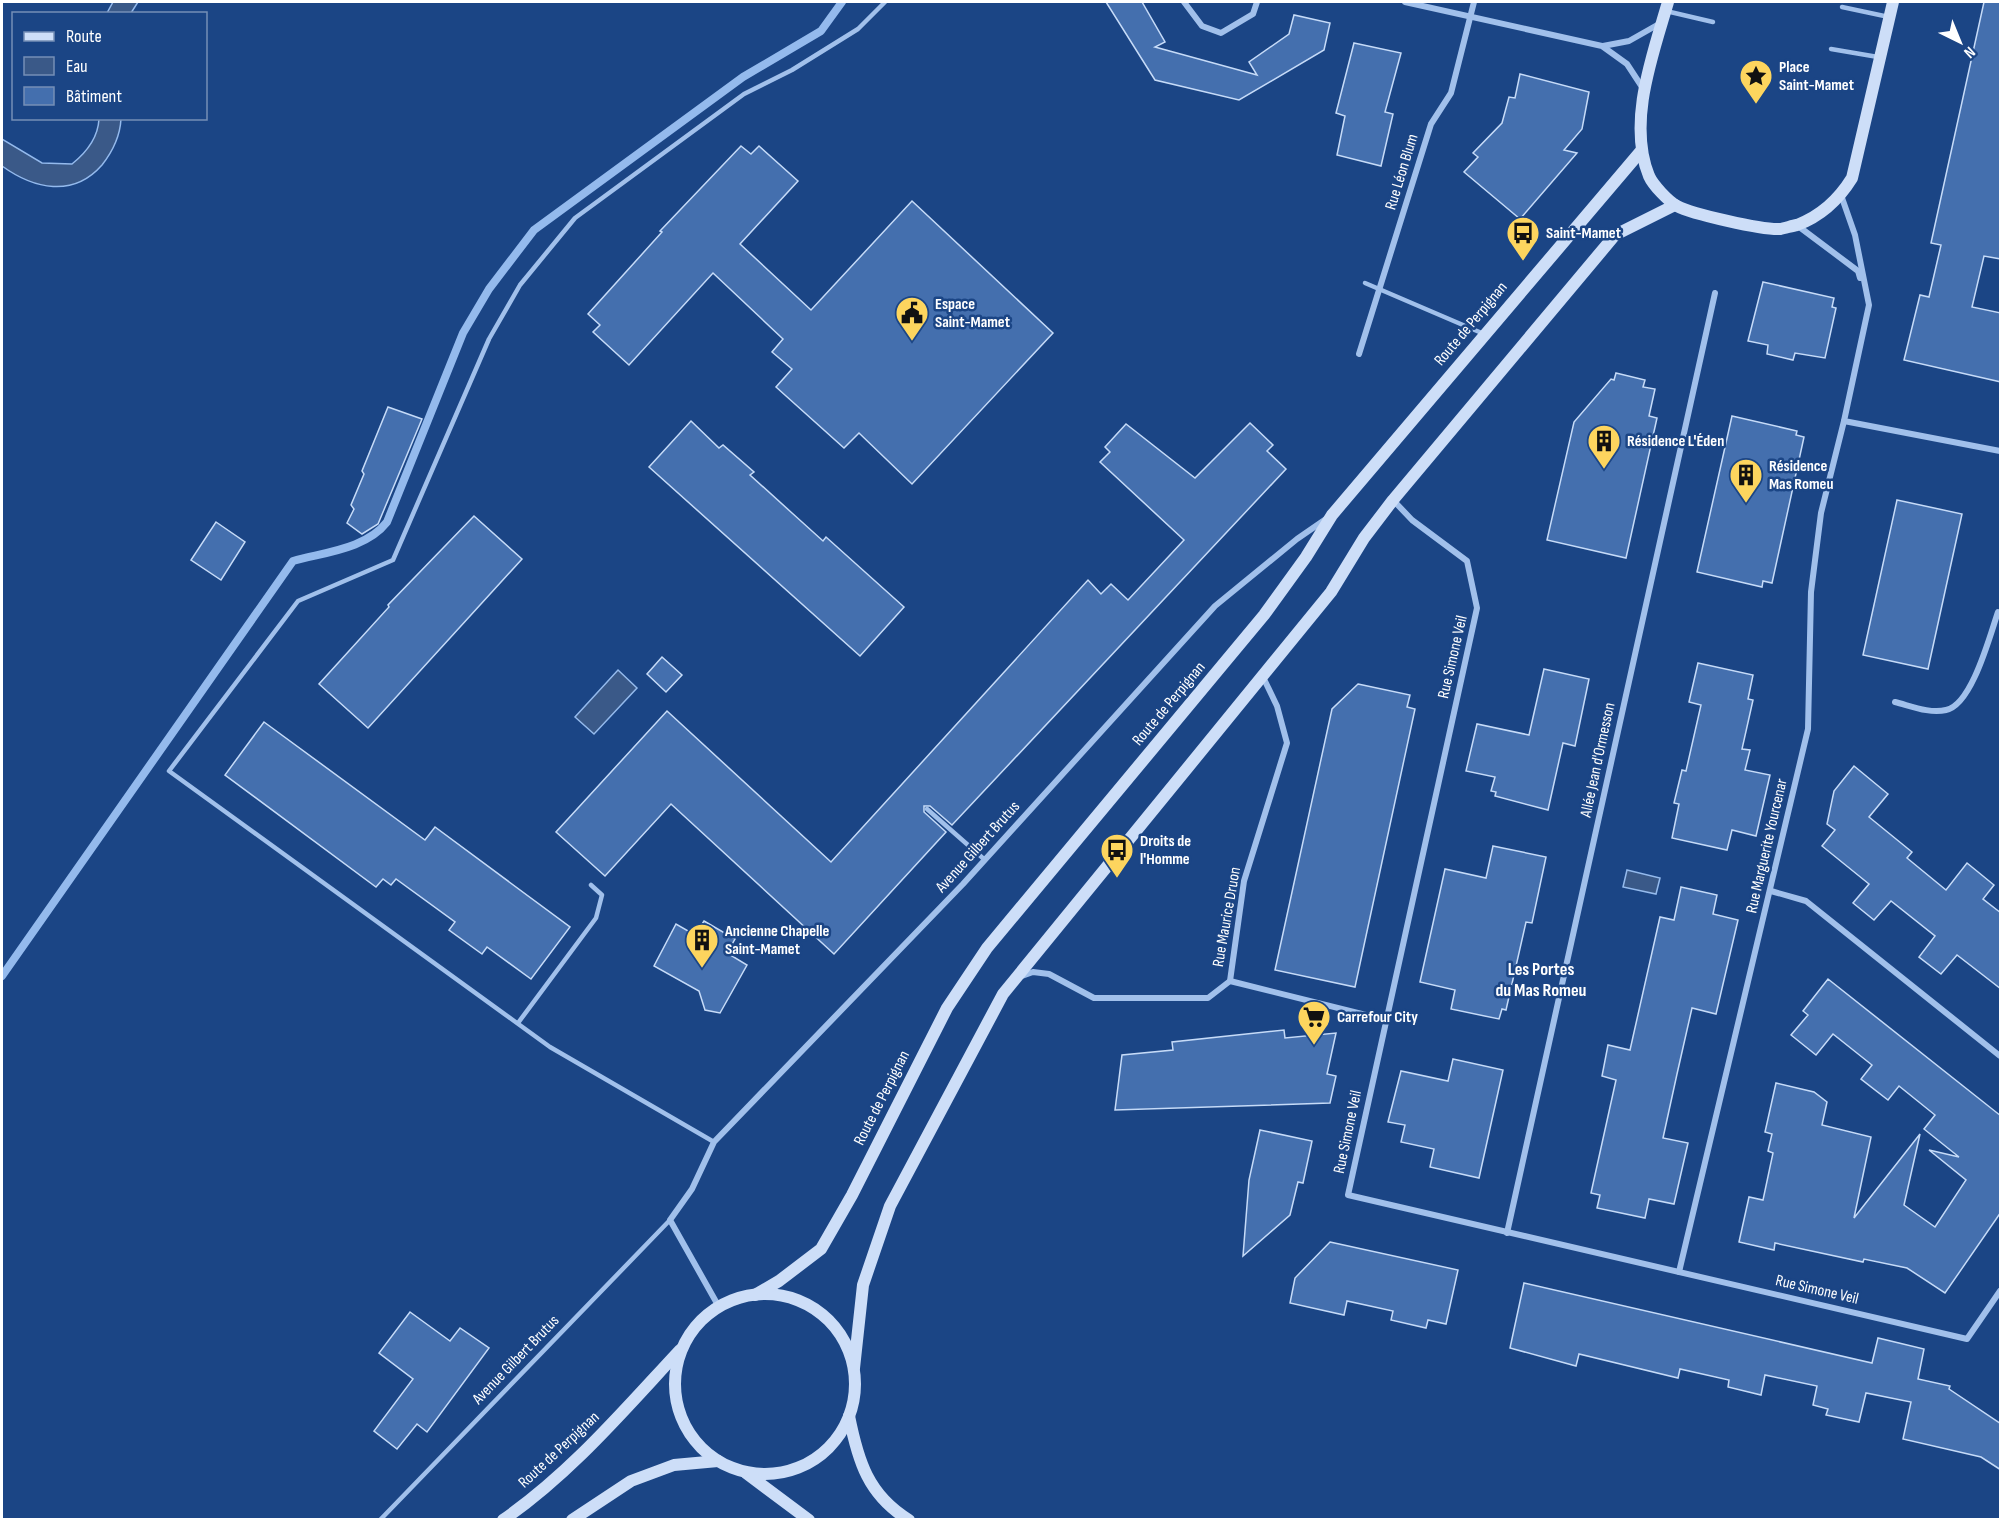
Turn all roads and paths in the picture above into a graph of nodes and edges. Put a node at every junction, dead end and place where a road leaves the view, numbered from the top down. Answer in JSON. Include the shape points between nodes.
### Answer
{"nodes":[{"id":1,"x":885,"y":2,"type":"edge"},
{"id":2,"x":1184,"y":2,"type":"edge"},
{"id":3,"x":1257,"y":2,"type":"edge"},
{"id":4,"x":1405,"y":2,"type":"edge"},
{"id":5,"x":1474,"y":2,"type":"edge"},
{"id":6,"x":1893,"y":2,"type":"edge"},
{"id":7,"x":1842,"y":7,"type":"dead end"},
{"id":8,"x":1665,"y":11,"type":"edge"},
{"id":9,"x":1470,"y":17,"type":"junction"},
{"id":10,"x":1890,"y":17,"type":"junction"},
{"id":11,"x":1713,"y":22,"type":"dead end"},
{"id":12,"x":1602,"y":46,"type":"junction"},
{"id":13,"x":1831,"y":49,"type":"dead end"},
{"id":14,"x":1880,"y":57,"type":"junction"},
{"id":15,"x":1646,"y":93,"type":"junction"},
{"id":16,"x":1641,"y":151,"type":"junction"},
{"id":17,"x":1841,"y":195,"type":"junction"},
{"id":18,"x":1675,"y":205,"type":"junction"},
{"id":19,"x":1797,"y":225,"type":"junction"},
{"id":20,"x":1365,"y":283,"type":"dead end"},
{"id":21,"x":1379,"y":289,"type":"junction"},
{"id":22,"x":1715,"y":293,"type":"dead end"},
{"id":23,"x":1869,"y":305,"type":"junction"},
{"id":24,"x":1484,"y":334,"type":"junction"},
{"id":25,"x":1359,"y":354,"type":"dead end"},
{"id":26,"x":1844,"y":421,"type":"junction"},
{"id":27,"x":2001,"y":451,"type":"edge"},
{"id":28,"x":1393,"y":500,"type":"junction"},
{"id":29,"x":1332,"y":515,"type":"junction"},
{"id":30,"x":2001,"y":603,"type":"edge"},
{"id":31,"x":2000,"y":613,"type":"edge"},
{"id":32,"x":1263,"y":677,"type":"junction"},
{"id":33,"x":1895,"y":702,"type":"dead end"},
{"id":34,"x":927,"y":809,"type":"dead end"},
{"id":35,"x":985,"y":860,"type":"junction"},
{"id":36,"x":591,"y":885,"type":"dead end"},
{"id":37,"x":1771,"y":891,"type":"junction"},
{"id":38,"x":1016,"y":978,"type":"junction"},
{"id":39,"x":1230,"y":981,"type":"junction"},
{"id":40,"x":1386,"y":1020,"type":"junction"},
{"id":41,"x":518,"y":1023,"type":"junction"},
{"id":42,"x":2001,"y":1056,"type":"edge"},
{"id":43,"x":714,"y":1142,"type":"junction"},
{"id":44,"x":670,"y":1220,"type":"junction"},
{"id":45,"x":1507,"y":1233,"type":"junction"},
{"id":46,"x":1679,"y":1272,"type":"junction"},
{"id":47,"x":2001,"y":1291,"type":"edge"},
{"id":48,"x":755,"y":1295,"type":"junction"},
{"id":49,"x":719,"y":1307,"type":"junction"},
{"id":50,"x":683,"y":1347,"type":"junction"},
{"id":51,"x":854,"y":1368,"type":"junction"},
{"id":52,"x":849,"y":1416,"type":"junction"},
{"id":53,"x":717,"y":1461,"type":"junction"},
{"id":54,"x":745,"y":1473,"type":"junction"},
{"id":55,"x":380,"y":1520,"type":"edge"},
{"id":56,"x":503,"y":1520,"type":"edge"},
{"id":57,"x":572,"y":1520,"type":"edge"},
{"id":58,"x":809,"y":1520,"type":"edge"},
{"id":59,"x":909,"y":1520,"type":"edge"}],
"edges":[{"from":1,"to":41,"type":"lane","via":[[858,29],[792,70],[744,93],[575,218],[520,285],[489,339],[393,560],[298,601],[169,771]]},
{"from":2,"to":3,"type":"street","via":[[1202,26],[1221,33],[1253,14]]},
{"from":4,"to":9,"type":"street"},
{"from":5,"to":9,"type":"street","name":"Rue Léon Blum"},
{"from":6,"to":10,"type":"main road"},
{"from":7,"to":10,"type":"lane"},
{"from":8,"to":11,"type":"lane"},
{"from":8,"to":12,"type":"street","via":[[1658,26],[1629,41]]},
{"from":8,"to":15,"type":"main road"},
{"from":9,"to":12,"type":"street"},
{"from":9,"to":21,"type":"street","name":"Rue Léon Blum","via":[[1451,93],[1431,124]]},
{"from":10,"to":14,"type":"main road"},
{"from":12,"to":15,"type":"street","via":[[1627,64]]},
{"from":13,"to":14,"type":"lane"},
{"from":14,"to":17,"type":"main road","via":[[1852,178]]},
{"from":15,"to":16,"type":"main road","via":[[1641,116]]},
{"from":16,"to":18,"type":"main road","via":[[1650,179]]},
{"from":16,"to":24,"type":"main road","name":"Route de Perpignan"},
{"from":17,"to":19,"type":"main road"},
{"from":17,"to":23,"type":"street","via":[[1855,236]]},
{"from":18,"to":19,"type":"main road","via":[[1693,213],[1778,229]]},
{"from":18,"to":28,"type":"main road","via":[[1615,235]]},
{"from":19,"to":23,"type":"street","via":[[1858,271]]},
{"from":20,"to":21,"type":"lane"},
{"from":21,"to":24,"type":"lane"},
{"from":21,"to":25,"type":"street","name":"Rue Léon Blum"},
{"from":22,"to":45,"type":"street","name":"Allée Jean d'Ormesson"},
{"from":23,"to":26,"type":"street","name":"Rue Marguerite Yourcenar"},
{"from":24,"to":29,"type":"main road","name":"Route de Perpignan"},
{"from":26,"to":27,"type":"street"},
{"from":26,"to":37,"type":"street","name":"Rue Marguerite Yourcenar","via":[[1821,513],[1811,592],[1808,729]]},
{"from":28,"to":32,"type":"main road","via":[[1331,592]]},
{"from":28,"to":40,"type":"street","name":"Rue Simone Veil","via":[[1412,520],[1467,561],[1478,608]]},
{"from":29,"to":35,"type":"street","name":"Avenue Gilbert Brutus","via":[[1296,539],[1215,606]]},
{"from":29,"to":48,"type":"main road","name":"Route de Perpignan","via":[[1264,615],[987,948],[947,1008],[821,1249]]},
{"from":30,"to":31,"type":"street"},
{"from":31,"to":33,"type":"street","via":[[1960,702],[1947,710],[1932,711]]},
{"from":32,"to":38,"type":"main road"},
{"from":32,"to":39,"type":"street","name":"Rue Maurice Druon","via":[[1277,706],[1287,743],[1244,881]]},
{"from":34,"to":35,"type":"lane"},
{"from":35,"to":43,"type":"street","name":"Avenue Gilbert Brutus"},
{"from":36,"to":41,"type":"lane","via":[[603,895],[596,918]]},
{"from":37,"to":42,"type":"street","via":[[1806,902]]},
{"from":37,"to":46,"type":"street","name":"Rue Marguerite Yourcenar"},
{"from":38,"to":39,"type":"street","name":"Rue Maurice Druon","via":[[1033,972],[1049,974],[1094,998],[1208,998]]},
{"from":38,"to":51,"type":"main road","via":[[998,1004],[890,1206],[863,1285]]},
{"from":39,"to":40,"type":"street"},
{"from":40,"to":45,"type":"street","name":"Rue Simone Veil","via":[[1348,1195]]},
{"from":41,"to":43,"type":"lane","via":[[550,1047]]},
{"from":43,"to":44,"type":"street","name":"Avenue Gilbert Brutus","via":[[692,1189]]},
{"from":44,"to":49,"type":"street"},
{"from":44,"to":55,"type":"lane","name":"Avenue Gilbert Brutus"},
{"from":45,"to":46,"type":"street","name":"Rue Simone Veil"},
{"from":46,"to":47,"type":"street","name":"Rue Simone Veil","via":[[1967,1339]]},
{"from":48,"to":49,"type":"main road"},
{"from":48,"to":51,"type":"main road","via":[[782,1296],[808,1305],[830,1321],[845,1343]]},
{"from":49,"to":50,"type":"main road","via":[[698,1324]]},
{"from":50,"to":53,"type":"main road","via":[[676,1372],[676,1398],[683,1423]]},
{"from":50,"to":56,"type":"main road","name":"Route de Perpignan","via":[[589,1448],[538,1496]]},
{"from":51,"to":52,"type":"main road","via":[[855,1393]]},
{"from":52,"to":54,"type":"main road","via":[[837,1439],[818,1457],[796,1469],[771,1474]]},
{"from":52,"to":59,"type":"main road","via":[[855,1446],[871,1488]]},
{"from":53,"to":54,"type":"main road"},
{"from":53,"to":57,"type":"main road","via":[[674,1466],[631,1481]]},
{"from":54,"to":58,"type":"main road"}]}
